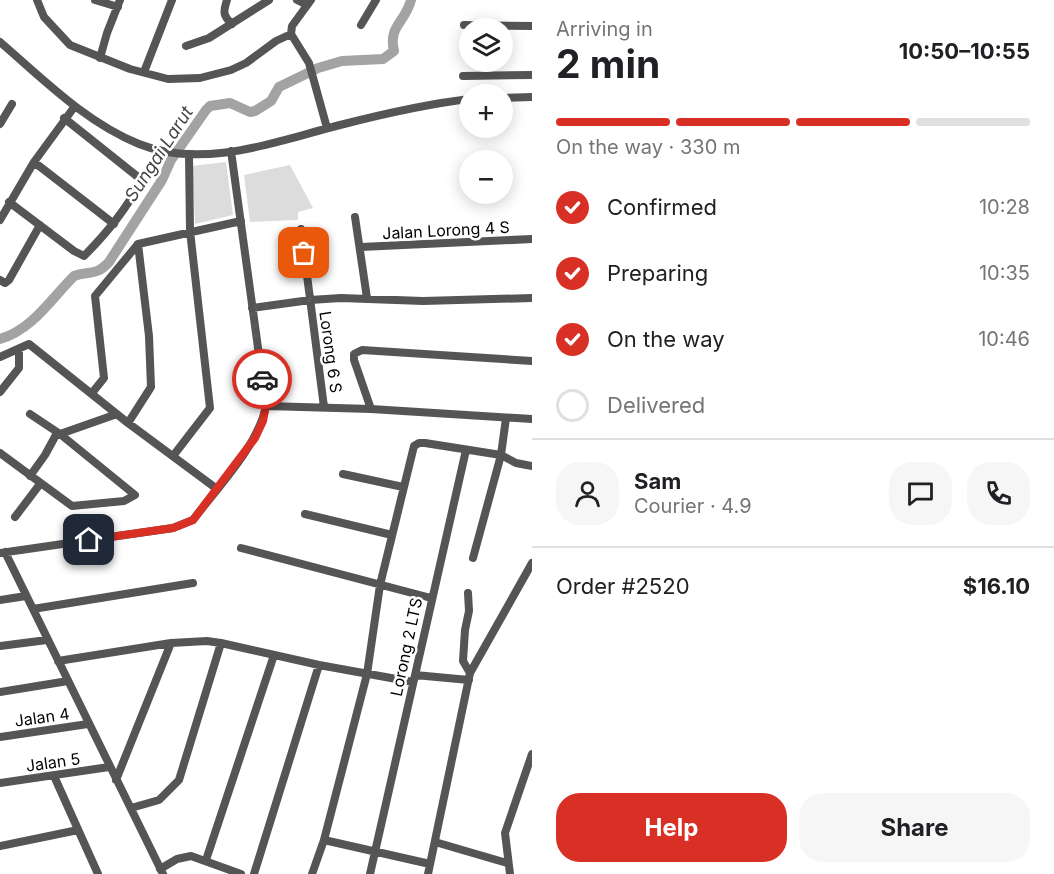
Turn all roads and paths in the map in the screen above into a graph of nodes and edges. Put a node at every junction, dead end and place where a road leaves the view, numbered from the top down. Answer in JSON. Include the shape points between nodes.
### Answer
{"nodes":[{"id":1,"x":37,"y":0,"type":"edge"},
{"id":2,"x":95,"y":0,"type":"edge"},
{"id":3,"x":172,"y":0,"type":"edge"},
{"id":4,"x":227,"y":0,"type":"edge"},
{"id":5,"x":269,"y":0,"type":"edge"},
{"id":6,"x":297,"y":0,"type":"edge"},
{"id":7,"x":376,"y":0,"type":"edge"},
{"id":8,"x":119,"y":3,"type":"edge"},
{"id":9,"x":309,"y":3,"type":"edge"},
{"id":10,"x":232,"y":24,"type":"junction"},
{"id":11,"x":361,"y":26,"type":"dead end"},
{"id":12,"x":513,"y":26,"type":"edge"},
{"id":13,"x":532,"y":26,"type":"edge"},
{"id":14,"x":291,"y":34,"type":"junction"},
{"id":15,"x":0,"y":42,"type":"edge"},
{"id":16,"x":186,"y":46,"type":"dead end"},
{"id":17,"x":100,"y":58,"type":"junction"},
{"id":18,"x":144,"y":72,"type":"junction"},
{"id":19,"x":532,"y":75,"type":"edge"},
{"id":20,"x":463,"y":76,"type":"dead end"},
{"id":21,"x":532,"y":97,"type":"edge"},
{"id":22,"x":513,"y":98,"type":"edge"},
{"id":23,"x":459,"y":101,"type":"edge"},
{"id":24,"x":12,"y":104,"type":"dead end"},
{"id":25,"x":75,"y":106,"type":"junction"},
{"id":26,"x":64,"y":118,"type":"junction"},
{"id":27,"x":0,"y":124,"type":"edge"},
{"id":28,"x":327,"y":128,"type":"junction"},
{"id":29,"x":231,"y":152,"type":"junction"},
{"id":30,"x":189,"y":155,"type":"junction"},
{"id":31,"x":34,"y":162,"type":"junction"},
{"id":32,"x":9,"y":202,"type":"junction"},
{"id":33,"x":355,"y":217,"type":"dead end"},
{"id":34,"x":0,"y":219,"type":"edge"},
{"id":35,"x":241,"y":221,"type":"junction"},
{"id":36,"x":114,"y":224,"type":"junction"},
{"id":37,"x":40,"y":225,"type":"junction"},
{"id":38,"x":301,"y":229,"type":"dead end"},
{"id":39,"x":190,"y":231,"type":"junction"},
{"id":40,"x":532,"y":239,"type":"edge"},
{"id":41,"x":138,"y":244,"type":"junction"},
{"id":42,"x":361,"y":247,"type":"junction"},
{"id":43,"x":0,"y":280,"type":"edge"},
{"id":44,"x":367,"y":298,"type":"junction"},
{"id":45,"x":532,"y":298,"type":"edge"},
{"id":46,"x":310,"y":300,"type":"junction"},
{"id":47,"x":252,"y":308,"type":"junction"},
{"id":48,"x":19,"y":349,"type":"junction"},
{"id":49,"x":0,"y":357,"type":"edge"},
{"id":50,"x":532,"y":361,"type":"edge"},
{"id":51,"x":0,"y":392,"type":"edge"},
{"id":52,"x":92,"y":393,"type":"junction"},
{"id":53,"x":266,"y":405,"type":"junction"},
{"id":54,"x":324,"y":407,"type":"junction"},
{"id":55,"x":371,"y":409,"type":"junction"},
{"id":56,"x":30,"y":414,"type":"dead end"},
{"id":57,"x":117,"y":414,"type":"junction"},
{"id":58,"x":506,"y":418,"type":"junction"},
{"id":59,"x":532,"y":419,"type":"edge"},
{"id":60,"x":128,"y":423,"type":"junction"},
{"id":61,"x":58,"y":434,"type":"junction"},
{"id":62,"x":466,"y":450,"type":"junction"},
{"id":63,"x":501,"y":455,"type":"junction"},
{"id":64,"x":1,"y":456,"type":"edge"},
{"id":65,"x":173,"y":456,"type":"junction"},
{"id":66,"x":532,"y":466,"type":"edge"},
{"id":67,"x":343,"y":474,"type":"dead end"},
{"id":68,"x":30,"y":476,"type":"junction"},
{"id":69,"x":40,"y":484,"type":"junction"},
{"id":70,"x":403,"y":487,"type":"junction"},
{"id":71,"x":217,"y":489,"type":"junction"},
{"id":72,"x":305,"y":514,"type":"dead end"},
{"id":73,"x":15,"y":517,"type":"dead end"},
{"id":74,"x":392,"y":535,"type":"junction"},
{"id":75,"x":241,"y":548,"type":"dead end"},
{"id":76,"x":3,"y":553,"type":"edge"},
{"id":77,"x":473,"y":558,"type":"dead end"},
{"id":78,"x":532,"y":563,"type":"edge"},
{"id":79,"x":193,"y":583,"type":"dead end"},
{"id":80,"x":380,"y":585,"type":"junction"},
{"id":81,"x":468,"y":593,"type":"dead end"},
{"id":82,"x":26,"y":596,"type":"junction"},
{"id":83,"x":431,"y":598,"type":"junction"},
{"id":84,"x":0,"y":600,"type":"edge"},
{"id":85,"x":33,"y":609,"type":"junction"},
{"id":86,"x":47,"y":640,"type":"junction"},
{"id":87,"x":171,"y":643,"type":"junction"},
{"id":88,"x":221,"y":643,"type":"junction"},
{"id":89,"x":0,"y":646,"type":"edge"},
{"id":90,"x":274,"y":655,"type":"junction"},
{"id":91,"x":58,"y":661,"type":"junction"},
{"id":92,"x":319,"y":665,"type":"junction"},
{"id":93,"x":367,"y":674,"type":"junction"},
{"id":94,"x":470,"y":676,"type":"junction"},
{"id":95,"x":414,"y":678,"type":"junction"},
{"id":96,"x":68,"y":681,"type":"junction"},
{"id":97,"x":0,"y":692,"type":"edge"},
{"id":98,"x":88,"y":724,"type":"junction"},
{"id":99,"x":0,"y":737,"type":"edge"},
{"id":100,"x":532,"y":754,"type":"edge"},
{"id":101,"x":109,"y":767,"type":"junction"},
{"id":102,"x":54,"y":776,"type":"junction"},
{"id":103,"x":116,"y":780,"type":"junction"},
{"id":104,"x":0,"y":783,"type":"edge"},
{"id":105,"x":131,"y":808,"type":"junction"},
{"id":106,"x":78,"y":830,"type":"junction"},
{"id":107,"x":324,"y":840,"type":"junction"},
{"id":108,"x":435,"y":842,"type":"junction"},
{"id":109,"x":0,"y":846,"type":"edge"},
{"id":110,"x":375,"y":851,"type":"junction"},
{"id":111,"x":206,"y":860,"type":"junction"},
{"id":112,"x":507,"y":863,"type":"junction"},
{"id":113,"x":430,"y":864,"type":"junction"},
{"id":114,"x":161,"y":872,"type":"edge"},
{"id":115,"x":98,"y":874,"type":"edge"},
{"id":116,"x":241,"y":874,"type":"edge"},
{"id":117,"x":254,"y":874,"type":"edge"},
{"id":118,"x":312,"y":874,"type":"edge"},
{"id":119,"x":370,"y":874,"type":"edge"},
{"id":120,"x":428,"y":874,"type":"edge"},
{"id":121,"x":510,"y":874,"type":"edge"}],
"edges":[{"from":1,"to":17,"type":"street","via":[[44,17],[70,45]]},
{"from":2,"to":8,"type":"street"},
{"from":3,"to":18,"type":"street"},
{"from":4,"to":10,"type":"street","via":[[224,17]]},
{"from":5,"to":10,"type":"street"},
{"from":6,"to":9,"type":"street"},
{"from":7,"to":11,"type":"street"},
{"from":8,"to":17,"type":"street"},
{"from":9,"to":14,"type":"street","via":[[292,26]]},
{"from":10,"to":16,"type":"street"},
{"from":12,"to":13,"type":"street"},
{"from":14,"to":18,"type":"street","via":[[246,63],[200,78],[168,80]]},
{"from":14,"to":28,"type":"street","via":[[309,63]]},
{"from":15,"to":25,"type":"street"},
{"from":17,"to":18,"type":"street"},
{"from":19,"to":20,"type":"street"},
{"from":21,"to":22,"type":"street"},
{"from":23,"to":28,"type":"street","via":[[399,110]]},
{"from":24,"to":27,"type":"street"},
{"from":25,"to":26,"type":"street"},
{"from":25,"to":30,"type":"street","via":[[91,119],[148,148]]},
{"from":26,"to":31,"type":"street"},
{"from":26,"to":36,"type":"street","via":[[138,177],[140,183]]},
{"from":28,"to":29,"type":"street"},
{"from":29,"to":30,"type":"street"},
{"from":29,"to":35,"type":"street"},
{"from":30,"to":39,"type":"street"},
{"from":31,"to":32,"type":"street"},
{"from":31,"to":36,"type":"street"},
{"from":32,"to":34,"type":"street"},
{"from":32,"to":37,"type":"street"},
{"from":33,"to":42,"type":"street"},
{"from":35,"to":39,"type":"street"},
{"from":35,"to":47,"type":"street"},
{"from":36,"to":37,"type":"street","via":[[84,256]]},
{"from":37,"to":43,"type":"street","via":[[9,280]]},
{"from":38,"to":46,"type":"street","name":"Lorong 6 S"},
{"from":39,"to":41,"type":"street"},
{"from":39,"to":65,"type":"street","via":[[210,408]]},
{"from":40,"to":42,"type":"street","name":"Jalan Lorong 4 S"},
{"from":41,"to":52,"type":"street","via":[[94,296],[104,378]]},
{"from":41,"to":60,"type":"street","via":[[151,387]]},
{"from":42,"to":44,"type":"street"},
{"from":44,"to":45,"type":"street"},
{"from":44,"to":46,"type":"street"},
{"from":46,"to":47,"type":"street"},
{"from":46,"to":54,"type":"street","name":"Lorong 6 S"},
{"from":47,"to":53,"type":"street"},
{"from":48,"to":49,"type":"street"},
{"from":48,"to":51,"type":"street","via":[[20,368]]},
{"from":48,"to":52,"type":"street","via":[[29,344]]},
{"from":50,"to":55,"type":"street","via":[[362,350],[354,354],[354,360]]},
{"from":52,"to":57,"type":"street"},
{"from":53,"to":54,"type":"street"},
{"from":53,"to":71,"type":"street","via":[[255,438]]},
{"from":54,"to":55,"type":"street"},
{"from":55,"to":58,"type":"street"},
{"from":56,"to":61,"type":"street"},
{"from":57,"to":60,"type":"street"},
{"from":57,"to":61,"type":"street"},
{"from":58,"to":59,"type":"street"},
{"from":58,"to":63,"type":"street"},
{"from":60,"to":65,"type":"street"},
{"from":61,"to":68,"type":"street"},
{"from":61,"to":69,"type":"street","via":[[135,495],[124,501],[74,507]]},
{"from":62,"to":63,"type":"street"},
{"from":62,"to":70,"type":"street","via":[[419,443],[414,446]]},
{"from":62,"to":83,"type":"street","name":"Lorong 2 LTS"},
{"from":63,"to":66,"type":"street"},
{"from":63,"to":77,"type":"street"},
{"from":64,"to":68,"type":"street"},
{"from":65,"to":71,"type":"street"},
{"from":67,"to":70,"type":"street"},
{"from":68,"to":69,"type":"street"},
{"from":69,"to":73,"type":"street"},
{"from":70,"to":74,"type":"street"},
{"from":71,"to":76,"type":"street","via":[[193,520],[173,528]]},
{"from":72,"to":74,"type":"street"},
{"from":74,"to":80,"type":"street"},
{"from":75,"to":80,"type":"street"},
{"from":76,"to":82,"type":"street"},
{"from":78,"to":94,"type":"street"},
{"from":79,"to":85,"type":"street"},
{"from":80,"to":83,"type":"street"},
{"from":80,"to":93,"type":"street"},
{"from":81,"to":94,"type":"street","via":[[463,661]]},
{"from":82,"to":84,"type":"street"},
{"from":82,"to":85,"type":"street"},
{"from":83,"to":95,"type":"street","name":"Lorong 2 LTS"},
{"from":85,"to":86,"type":"street"},
{"from":86,"to":89,"type":"street"},
{"from":86,"to":91,"type":"street"},
{"from":87,"to":88,"type":"street"},
{"from":87,"to":91,"type":"street"},
{"from":87,"to":103,"type":"street"},
{"from":88,"to":90,"type":"street"},
{"from":88,"to":105,"type":"street","via":[[178,780],[159,800]]},
{"from":90,"to":92,"type":"street"},
{"from":90,"to":111,"type":"street"},
{"from":91,"to":96,"type":"street"},
{"from":92,"to":93,"type":"street"},
{"from":92,"to":117,"type":"street"},
{"from":93,"to":95,"type":"street"},
{"from":93,"to":107,"type":"street"},
{"from":94,"to":95,"type":"street"},
{"from":94,"to":108,"type":"street"},
{"from":95,"to":110,"type":"street","name":"Lorong 2 LTS"},
{"from":96,"to":97,"type":"street"},
{"from":96,"to":98,"type":"street"},
{"from":98,"to":99,"type":"street","name":"Jalan 4"},
{"from":98,"to":101,"type":"street"},
{"from":100,"to":112,"type":"street","via":[[505,833]]},
{"from":101,"to":102,"type":"street","name":"Jalan 5"},
{"from":101,"to":103,"type":"street"},
{"from":102,"to":104,"type":"street","name":"Jalan 5"},
{"from":102,"to":106,"type":"street"},
{"from":103,"to":105,"type":"street"},
{"from":105,"to":114,"type":"street"},
{"from":106,"to":109,"type":"street"},
{"from":106,"to":115,"type":"street"},
{"from":107,"to":110,"type":"street"},
{"from":107,"to":118,"type":"street"},
{"from":108,"to":112,"type":"street"},
{"from":108,"to":113,"type":"street"},
{"from":110,"to":113,"type":"street"},
{"from":110,"to":119,"type":"street","name":"Lorong 2 LTS"},
{"from":111,"to":114,"type":"street","via":[[184,856]]},
{"from":111,"to":116,"type":"street"},
{"from":112,"to":121,"type":"street"},
{"from":113,"to":120,"type":"street"}]}
